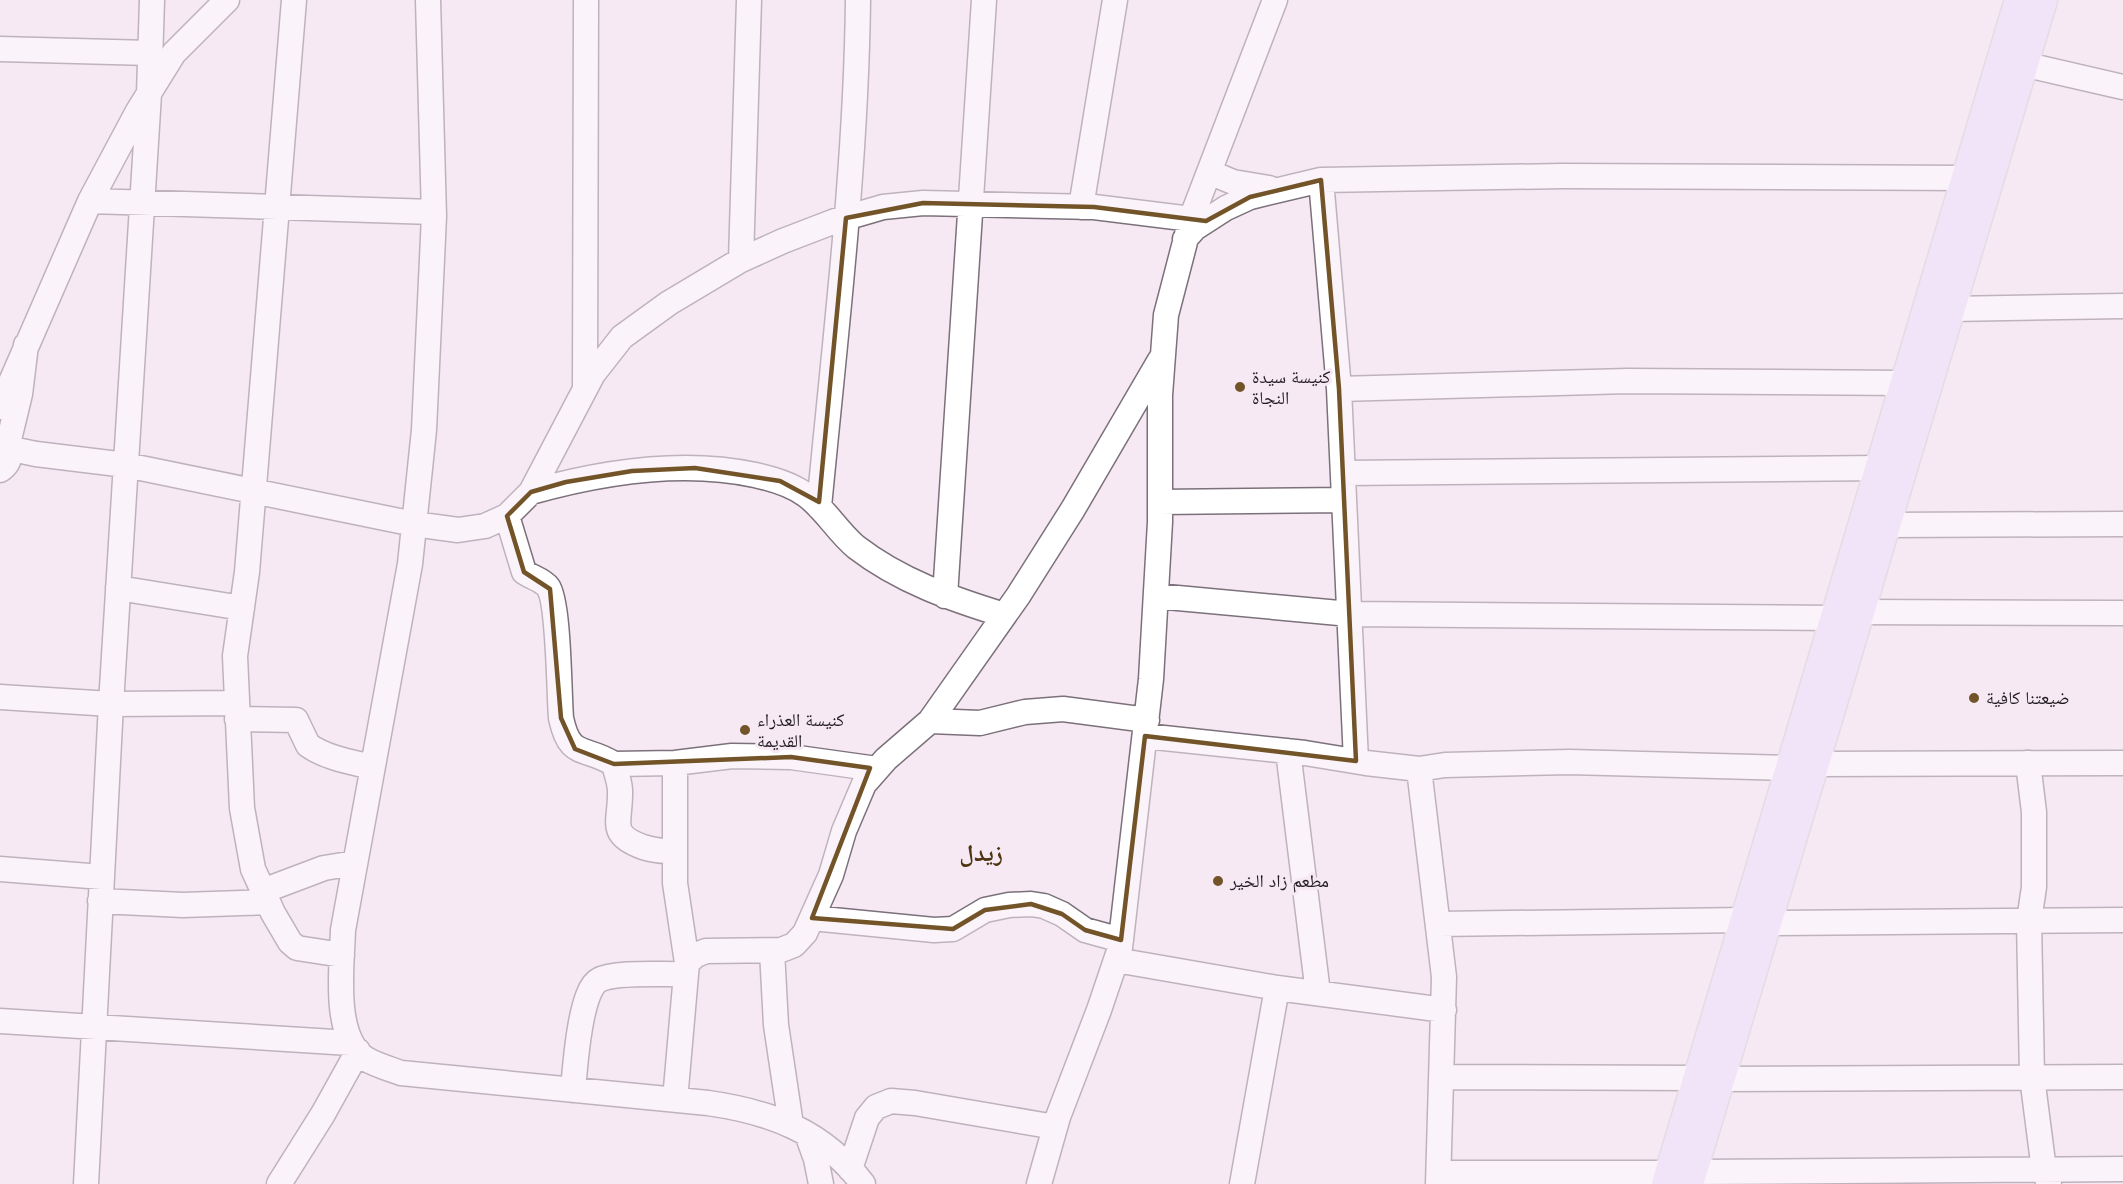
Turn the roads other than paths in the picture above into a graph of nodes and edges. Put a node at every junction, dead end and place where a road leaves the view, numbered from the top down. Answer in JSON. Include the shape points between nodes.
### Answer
{"nodes":[{"id":1,"x":152,"y":0,"type":"edge"},
{"id":2,"x":227,"y":0,"type":"edge"},
{"id":3,"x":294,"y":0,"type":"edge"},
{"id":4,"x":428,"y":0,"type":"edge"},
{"id":5,"x":586,"y":0,"type":"edge"},
{"id":6,"x":749,"y":0,"type":"edge"},
{"id":7,"x":858,"y":0,"type":"edge"},
{"id":8,"x":984,"y":0,"type":"edge"},
{"id":9,"x":1115,"y":0,"type":"edge"},
{"id":10,"x":1275,"y":0,"type":"edge"},
{"id":11,"x":2020,"y":0,"type":"edge"},
{"id":12,"x":2042,"y":0,"type":"edge"},
{"id":13,"x":0,"y":49,"type":"edge"},
{"id":14,"x":150,"y":53,"type":"junction"},
{"id":15,"x":2024,"y":64,"type":"junction"},
{"id":16,"x":2123,"y":87,"type":"edge"},
{"id":17,"x":149,"y":94,"type":"junction"},
{"id":18,"x":1209,"y":172,"type":"junction"},
{"id":19,"x":1967,"y":178,"type":"junction"},
{"id":20,"x":1321,"y":180,"type":"junction"},
{"id":21,"x":1280,"y":190,"type":"junction"},
{"id":22,"x":90,"y":201,"type":"junction"},
{"id":23,"x":142,"y":202,"type":"junction"},
{"id":24,"x":971,"y":204,"type":"junction"},
{"id":25,"x":277,"y":206,"type":"junction"},
{"id":26,"x":1082,"y":207,"type":"junction"},
{"id":27,"x":434,"y":212,"type":"junction"},
{"id":28,"x":846,"y":218,"type":"junction"},
{"id":29,"x":1188,"y":229,"type":"junction"},
{"id":30,"x":741,"y":260,"type":"junction"},
{"id":31,"x":2123,"y":306,"type":"edge"},
{"id":32,"x":1950,"y":309,"type":"junction"},
{"id":33,"x":27,"y":345,"type":"junction"},
{"id":34,"x":1163,"y":355,"type":"junction"},
{"id":35,"x":1905,"y":383,"type":"junction"},
{"id":36,"x":585,"y":388,"type":"junction"},
{"id":37,"x":1339,"y":389,"type":"junction"},
{"id":38,"x":0,"y":407,"type":"edge"},
{"id":39,"x":3,"y":462,"type":"edge"},
{"id":40,"x":126,"y":465,"type":"junction"},
{"id":41,"x":1880,"y":468,"type":"junction"},
{"id":42,"x":1343,"y":473,"type":"junction"},
{"id":43,"x":254,"y":490,"type":"junction"},
{"id":44,"x":531,"y":492,"type":"junction"},
{"id":45,"x":1344,"y":500,"type":"junction"},
{"id":46,"x":1160,"y":502,"type":"junction"},
{"id":47,"x":819,"y":507,"type":"junction"},
{"id":48,"x":507,"y":516,"type":"junction"},
{"id":49,"x":414,"y":524,"type":"junction"},
{"id":50,"x":2123,"y":524,"type":"edge"},
{"id":51,"x":1885,"y":525,"type":"junction"},
{"id":52,"x":118,"y":588,"type":"junction"},
{"id":53,"x":945,"y":596,"type":"junction"},
{"id":54,"x":1156,"y":596,"type":"junction"},
{"id":55,"x":242,"y":608,"type":"junction"},
{"id":56,"x":2123,"y":613,"type":"edge"},
{"id":57,"x":1350,"y":614,"type":"junction"},
{"id":58,"x":1004,"y":615,"type":"junction"},
{"id":59,"x":1847,"y":615,"type":"junction"},
{"id":60,"x":0,"y":697,"type":"edge"},
{"id":61,"x":111,"y":704,"type":"junction"},
{"id":62,"x":237,"y":711,"type":"junction"},
{"id":63,"x":930,"y":721,"type":"junction"},
{"id":64,"x":1146,"y":728,"type":"junction"},
{"id":65,"x":1288,"y":751,"type":"junction"},
{"id":66,"x":1356,"y":761,"type":"junction"},
{"id":67,"x":675,"y":763,"type":"junction"},
{"id":68,"x":2028,"y":763,"type":"junction"},
{"id":69,"x":2123,"y":763,"type":"edge"},
{"id":70,"x":614,"y":764,"type":"junction"},
{"id":71,"x":1802,"y":766,"type":"junction"},
{"id":72,"x":372,"y":767,"type":"junction"},
{"id":73,"x":877,"y":769,"type":"junction"},
{"id":74,"x":1419,"y":769,"type":"junction"},
{"id":75,"x":675,"y":850,"type":"junction"},
{"id":76,"x":355,"y":863,"type":"junction"},
{"id":77,"x":0,"y":869,"type":"edge"},
{"id":78,"x":102,"y":877,"type":"junction"},
{"id":79,"x":266,"y":896,"type":"junction"},
{"id":80,"x":100,"y":901,"type":"junction"},
{"id":81,"x":812,"y":918,"type":"junction"},
{"id":82,"x":2123,"y":920,"type":"edge"},
{"id":83,"x":2029,"y":921,"type":"junction"},
{"id":84,"x":1756,"y":922,"type":"junction"},
{"id":85,"x":1438,"y":924,"type":"junction"},
{"id":86,"x":1119,"y":950,"type":"junction"},
{"id":87,"x":772,"y":951,"type":"junction"},
{"id":88,"x":342,"y":955,"type":"junction"},
{"id":89,"x":687,"y":969,"type":"junction"},
{"id":90,"x":1277,"y":988,"type":"junction"},
{"id":91,"x":1317,"y":993,"type":"junction"},
{"id":92,"x":1444,"y":1011,"type":"junction"},
{"id":93,"x":0,"y":1021,"type":"edge"},
{"id":94,"x":93,"y":1028,"type":"junction"},
{"id":95,"x":354,"y":1047,"type":"junction"},
{"id":96,"x":1443,"y":1077,"type":"junction"},
{"id":97,"x":2032,"y":1077,"type":"junction"},
{"id":98,"x":2123,"y":1077,"type":"edge"},
{"id":99,"x":1709,"y":1078,"type":"junction"},
{"id":100,"x":573,"y":1090,"type":"junction"},
{"id":101,"x":675,"y":1100,"type":"junction"},
{"id":102,"x":1056,"y":1126,"type":"junction"},
{"id":103,"x":799,"y":1129,"type":"junction"},
{"id":104,"x":2123,"y":1169,"type":"edge"},
{"id":105,"x":857,"y":1176,"type":"edge"},
{"id":106,"x":2046,"y":1177,"type":"edge"},
{"id":107,"x":1439,"y":1178,"type":"edge"},
{"id":108,"x":1679,"y":1178,"type":"edge"},
{"id":109,"x":86,"y":1184,"type":"edge"},
{"id":110,"x":279,"y":1184,"type":"edge"},
{"id":111,"x":821,"y":1184,"type":"edge"},
{"id":112,"x":1039,"y":1184,"type":"edge"},
{"id":113,"x":1242,"y":1184,"type":"edge"}],
"edges":[{"from":1,"to":14,"type":"street"},
{"from":2,"to":17,"type":"street","via":[[174,52]]},
{"from":3,"to":25,"type":"street"},
{"from":4,"to":27,"type":"street"},
{"from":5,"to":36,"type":"street"},
{"from":6,"to":30,"type":"street"},
{"from":7,"to":28,"type":"street"},
{"from":8,"to":24,"type":"street"},
{"from":9,"to":26,"type":"street"},
{"from":10,"to":18,"type":"street"},
{"from":11,"to":19,"type":"main road"},
{"from":12,"to":15,"type":"main road"},
{"from":13,"to":14,"type":"street"},
{"from":14,"to":17,"type":"street"},
{"from":15,"to":16,"type":"street"},
{"from":15,"to":32,"type":"main road"},
{"from":17,"to":22,"type":"street"},
{"from":17,"to":23,"type":"street"},
{"from":18,"to":21,"type":"street","via":[[1233,182]]},
{"from":18,"to":29,"type":"street"},
{"from":19,"to":20,"type":"street","via":[[1562,176]]},
{"from":19,"to":35,"type":"main road"},
{"from":20,"to":21,"type":"street"},
{"from":20,"to":37,"type":"street"},
{"from":21,"to":29,"type":"street","via":[[1250,197]]},
{"from":22,"to":23,"type":"street"},
{"from":22,"to":33,"type":"street"},
{"from":23,"to":25,"type":"street"},
{"from":23,"to":40,"type":"street"},
{"from":24,"to":26,"type":"street"},
{"from":24,"to":28,"type":"street","via":[[883,207]]},
{"from":24,"to":53,"type":"street"},
{"from":25,"to":27,"type":"street"},
{"from":25,"to":43,"type":"street"},
{"from":26,"to":29,"type":"street"},
{"from":27,"to":49,"type":"street","via":[[424,430]]},
{"from":28,"to":30,"type":"street"},
{"from":28,"to":47,"type":"street"},
{"from":29,"to":34,"type":"street","via":[[1166,315]]},
{"from":30,"to":36,"type":"street","via":[[622,336]]},
{"from":31,"to":32,"type":"street"},
{"from":32,"to":51,"type":"main road"},
{"from":33,"to":38,"type":"street"},
{"from":33,"to":39,"type":"street","via":[[21,394]]},
{"from":34,"to":46,"type":"street"},
{"from":34,"to":58,"type":"street","via":[[1073,509]]},
{"from":35,"to":37,"type":"street","via":[[1628,381]]},
{"from":35,"to":41,"type":"main road"},
{"from":36,"to":44,"type":"street"},
{"from":37,"to":42,"type":"street"},
{"from":39,"to":40,"type":"street","via":[[36,454]]},
{"from":40,"to":43,"type":"street"},
{"from":40,"to":52,"type":"street"},
{"from":41,"to":42,"type":"street"},
{"from":41,"to":59,"type":"main road"},
{"from":42,"to":45,"type":"street"},
{"from":43,"to":49,"type":"street"},
{"from":43,"to":55,"type":"street"},
{"from":44,"to":47,"type":"street","via":[[633,471],[695,468],[780,481],[805,494]]},
{"from":44,"to":48,"type":"street"},
{"from":45,"to":46,"type":"street"},
{"from":45,"to":57,"type":"street"},
{"from":46,"to":54,"type":"street"},
{"from":47,"to":53,"type":"street","via":[[855,546],[907,579]]},
{"from":48,"to":49,"type":"street","via":[[485,526],[458,530]]},
{"from":48,"to":70,"type":"street","via":[[524,572],[550,589],[565,735],[575,749],[600,755]]},
{"from":49,"to":72,"type":"street"},
{"from":50,"to":51,"type":"street"},
{"from":51,"to":59,"type":"main road"},
{"from":52,"to":55,"type":"street"},
{"from":52,"to":61,"type":"street"},
{"from":53,"to":58,"type":"street"},
{"from":54,"to":57,"type":"street"},
{"from":54,"to":64,"type":"street"},
{"from":55,"to":62,"type":"street","via":[[235,656]]},
{"from":56,"to":59,"type":"street"},
{"from":57,"to":59,"type":"street"},
{"from":57,"to":66,"type":"street"},
{"from":58,"to":63,"type":"street"},
{"from":59,"to":71,"type":"main road"},
{"from":60,"to":61,"type":"street"},
{"from":61,"to":62,"type":"street"},
{"from":61,"to":78,"type":"street"},
{"from":62,"to":72,"type":"street","via":[[296,720],[311,747]]},
{"from":62,"to":79,"type":"street","via":[[242,808],[253,869]]},
{"from":63,"to":64,"type":"street","via":[[980,723],[1025,712],[1063,710]]},
{"from":63,"to":73,"type":"street"},
{"from":64,"to":65,"type":"street"},
{"from":64,"to":86,"type":"street"},
{"from":65,"to":66,"type":"street"},
{"from":65,"to":91,"type":"street"},
{"from":66,"to":74,"type":"street"},
{"from":67,"to":70,"type":"street"},
{"from":67,"to":73,"type":"street","via":[[732,756],[791,757]]},
{"from":67,"to":75,"type":"street"},
{"from":68,"to":69,"type":"street"},
{"from":68,"to":71,"type":"street"},
{"from":68,"to":83,"type":"street","via":[[2034,812],[2034,887]]},
{"from":70,"to":75,"type":"street","via":[[621,789],[621,836],[650,849]]},
{"from":71,"to":74,"type":"street","via":[[1570,762]]},
{"from":71,"to":84,"type":"main road"},
{"from":72,"to":76,"type":"street"},
{"from":73,"to":81,"type":"street","via":[[864,784]]},
{"from":74,"to":85,"type":"street"},
{"from":75,"to":89,"type":"street","via":[[675,883]]},
{"from":76,"to":79,"type":"street","via":[[324,868]]},
{"from":76,"to":88,"type":"street"},
{"from":77,"to":78,"type":"street"},
{"from":78,"to":80,"type":"street"},
{"from":79,"to":80,"type":"street","via":[[183,905]]},
{"from":79,"to":88,"type":"street","via":[[297,948]]},
{"from":80,"to":94,"type":"street"},
{"from":81,"to":86,"type":"street","via":[[953,929],[986,910],[1031,904],[1062,914]]},
{"from":81,"to":87,"type":"street","via":[[794,945]]},
{"from":82,"to":83,"type":"street"},
{"from":83,"to":84,"type":"street"},
{"from":83,"to":97,"type":"street"},
{"from":84,"to":85,"type":"street"},
{"from":84,"to":99,"type":"main road"},
{"from":85,"to":92,"type":"street"},
{"from":86,"to":90,"type":"street"},
{"from":86,"to":102,"type":"street"},
{"from":87,"to":89,"type":"street","via":[[706,951],[696,955]]},
{"from":87,"to":103,"type":"street","via":[[776,1025]]},
{"from":88,"to":95,"type":"street","via":[[345,1024]]},
{"from":89,"to":100,"type":"street","via":[[600,978],[594,983],[584,1005]]},
{"from":89,"to":101,"type":"street"},
{"from":90,"to":91,"type":"street"},
{"from":90,"to":113,"type":"street"},
{"from":91,"to":92,"type":"street"},
{"from":92,"to":96,"type":"street"},
{"from":93,"to":94,"type":"street"},
{"from":94,"to":95,"type":"street"},
{"from":94,"to":109,"type":"street"},
{"from":95,"to":100,"type":"street","via":[[365,1059],[401,1073]]},
{"from":95,"to":110,"type":"street","via":[[323,1114]]},
{"from":96,"to":99,"type":"street"},
{"from":96,"to":107,"type":"street"},
{"from":97,"to":98,"type":"street"},
{"from":97,"to":99,"type":"street"},
{"from":97,"to":106,"type":"street"},
{"from":99,"to":108,"type":"main road"},
{"from":100,"to":101,"type":"street"},
{"from":101,"to":103,"type":"street","via":[[740,1108]]},
{"from":102,"to":105,"type":"street","via":[[891,1101],[876,1107],[867,1118]]},
{"from":102,"to":112,"type":"street"},
{"from":103,"to":105,"type":"street","via":[[837,1155]]},
{"from":103,"to":111,"type":"street","via":[[816,1159]]},
{"from":104,"to":106,"type":"street"},
{"from":106,"to":108,"type":"street"},
{"from":107,"to":108,"type":"street"}]}
